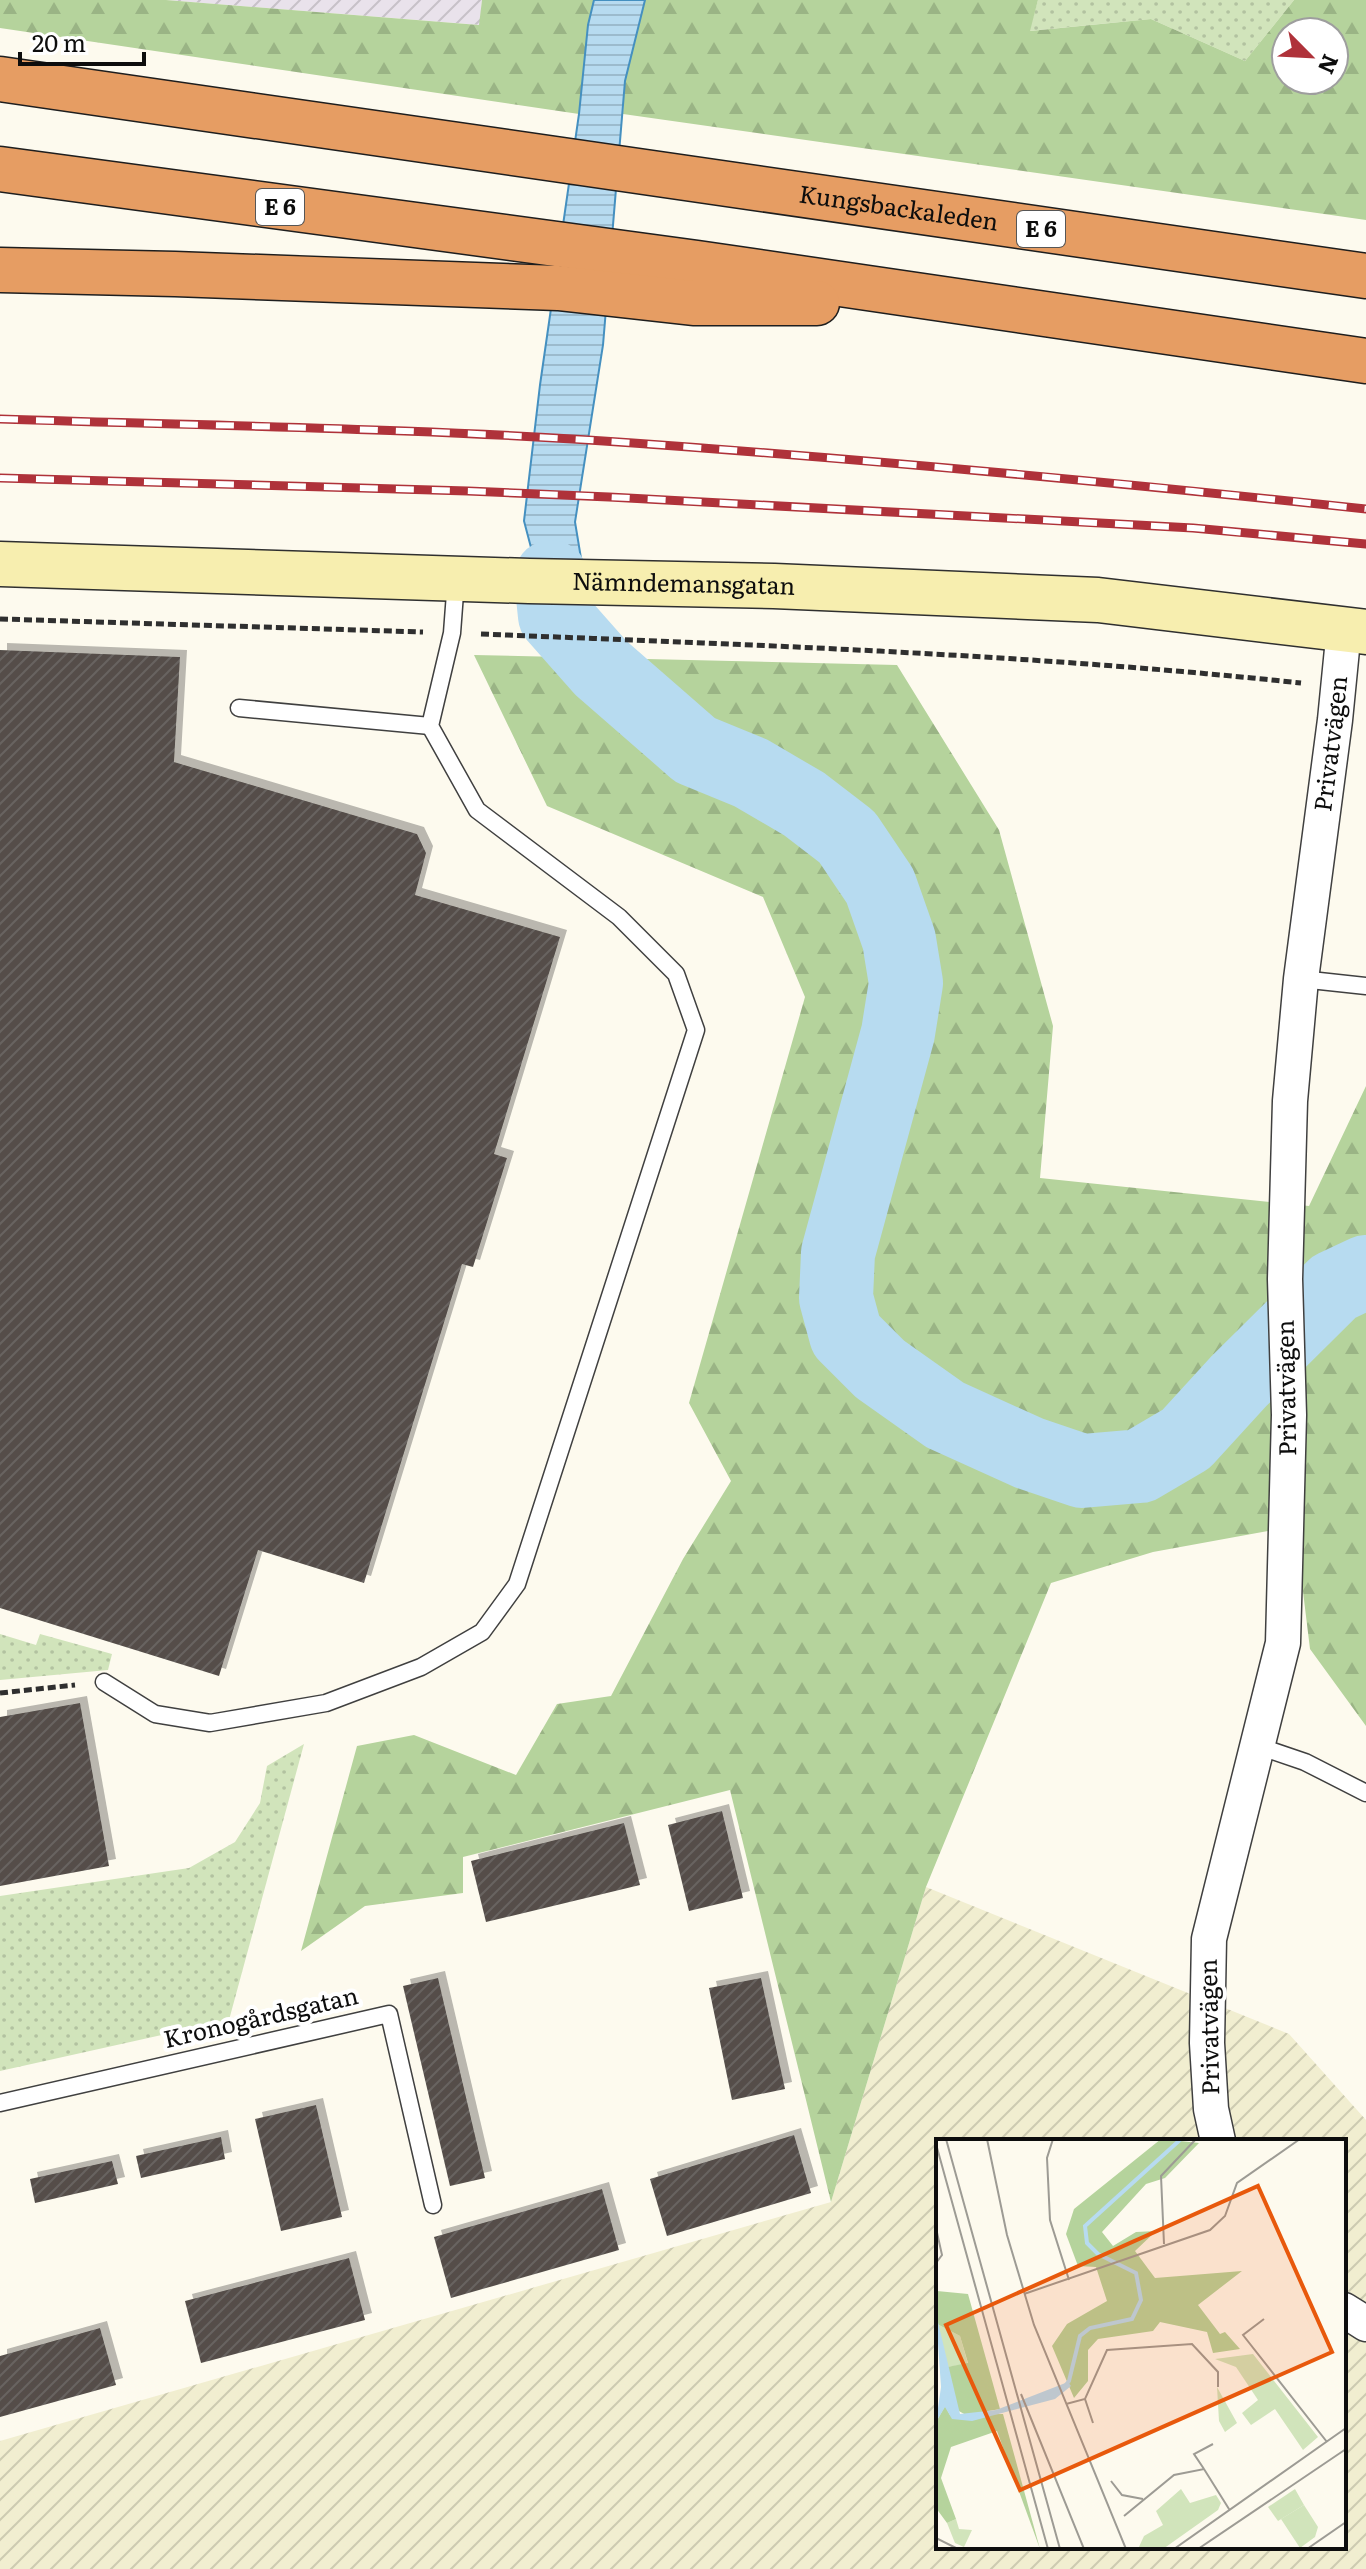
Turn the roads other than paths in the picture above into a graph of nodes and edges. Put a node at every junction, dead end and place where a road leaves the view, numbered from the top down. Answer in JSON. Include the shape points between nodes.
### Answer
{"nodes":[{"id":1,"x":0,"y":79,"type":"edge"},
{"id":2,"x":0,"y":169,"type":"edge"},
{"id":3,"x":0,"y":270,"type":"edge"},
{"id":4,"x":1366,"y":276,"type":"edge"},
{"id":5,"x":695,"y":283,"type":"junction"},
{"id":6,"x":1366,"y":361,"type":"edge"},
{"id":7,"x":0,"y":564,"type":"edge"},
{"id":8,"x":456,"y":578,"type":"junction"},
{"id":9,"x":1355,"y":631,"type":"edge"},
{"id":10,"x":239,"y":708,"type":"dead end"},
{"id":11,"x":430,"y":726,"type":"junction"},
{"id":12,"x":1301,"y":979,"type":"junction"},
{"id":13,"x":1366,"y":986,"type":"edge"},
{"id":14,"x":104,"y":1682,"type":"road end"},
{"id":15,"x":1258,"y":1746,"type":"junction"},
{"id":16,"x":1366,"y":1793,"type":"edge"},
{"id":17,"x":0,"y":2103,"type":"edge"},
{"id":18,"x":1218,"y":2139,"type":"edge"},
{"id":19,"x":433,"y":2205,"type":"dead end"},
{"id":20,"x":1346,"y":2311,"type":"edge"},
{"id":21,"x":1366,"y":2324,"type":"edge"}],
"edges":[{"from":1,"to":4,"type":"highway","name":"Kungsbackaleden","number":"E 6"},
{"from":2,"to":5,"type":"highway","number":"E 6","via":[[561,245]]},
{"from":3,"to":5,"type":"highway","via":[[558,288]]},
{"from":5,"to":6,"type":"highway","via":[[972,303]]},
{"from":7,"to":8,"type":"street","name":"Nämndemansgatan"},
{"from":8,"to":9,"type":"street","name":"Nämndemansgatan","via":[[1098,600]]},
{"from":8,"to":11,"type":"lane","via":[[452,633]]},
{"from":9,"to":12,"type":"street","name":"Privatvägen","via":[[1338,687]]},
{"from":10,"to":11,"type":"lane"},
{"from":11,"to":14,"type":"lane","via":[[477,810],[619,917],[676,974],[696,1030],[517,1584],[482,1632],[421,1667],[326,1703],[210,1723],[155,1714]]},
{"from":12,"to":13,"type":"lane"},
{"from":12,"to":15,"type":"street","name":"Privatvägen","via":[[1290,1101],[1285,1279],[1289,1415],[1283,1643]]},
{"from":15,"to":16,"type":"lane","via":[[1305,1762]]},
{"from":15,"to":18,"type":"street","name":"Privatvägen","via":[[1209,1939],[1207,2043]]},
{"from":17,"to":19,"type":"lane","name":"Kronogårdsgatan","via":[[389,2014]]},
{"from":20,"to":21,"type":"street"}]}
